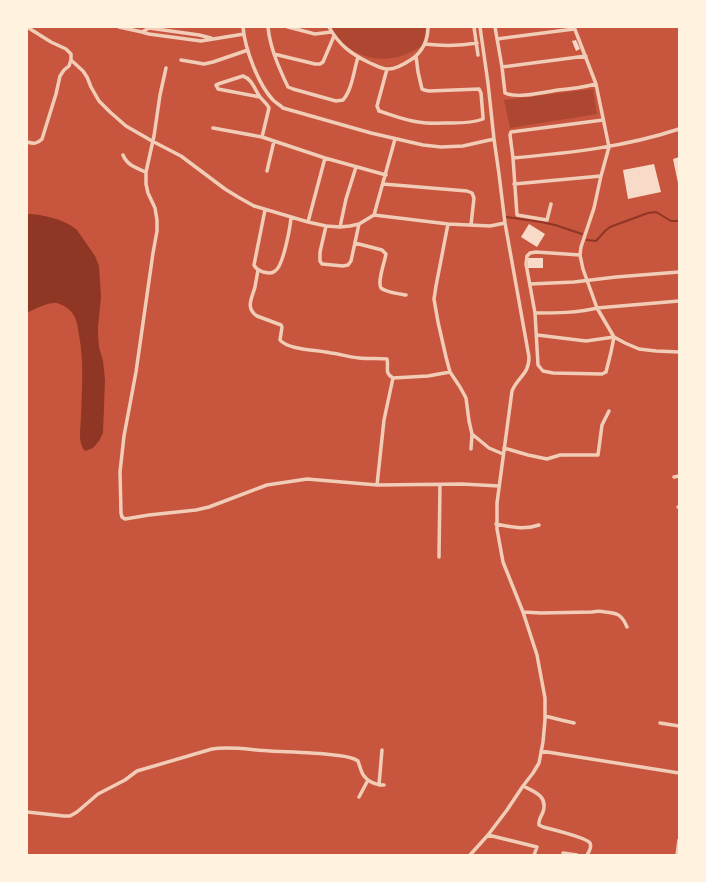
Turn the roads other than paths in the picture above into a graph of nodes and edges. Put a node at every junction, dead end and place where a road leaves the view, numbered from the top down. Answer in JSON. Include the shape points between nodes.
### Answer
{"nodes":[{"id":1,"x":27,"y":27,"type":"edge"},
{"id":2,"x":118,"y":27,"type":"edge"},
{"id":3,"x":243,"y":27,"type":"edge"},
{"id":4,"x":268,"y":27,"type":"edge"},
{"id":5,"x":288,"y":27,"type":"edge"},
{"id":6,"x":329,"y":27,"type":"edge"},
{"id":7,"x":428,"y":27,"type":"edge"},
{"id":8,"x":474,"y":27,"type":"edge"},
{"id":9,"x":480,"y":27,"type":"edge"},
{"id":10,"x":496,"y":27,"type":"edge"},
{"id":11,"x":150,"y":28,"type":"edge"},
{"id":12,"x":574,"y":28,"type":"edge"},
{"id":13,"x":142,"y":32,"type":"junction"},
{"id":14,"x":331,"y":32,"type":"junction"},
{"id":15,"x":149,"y":34,"type":"junction"},
{"id":16,"x":244,"y":34,"type":"junction"},
{"id":17,"x":334,"y":36,"type":"junction"},
{"id":18,"x":214,"y":39,"type":"junction"},
{"id":19,"x":497,"y":39,"type":"junction"},
{"id":20,"x":425,"y":44,"type":"junction"},
{"id":21,"x":477,"y":44,"type":"junction"},
{"id":22,"x":248,"y":50,"type":"junction"},
{"id":23,"x":274,"y":54,"type":"junction"},
{"id":24,"x":478,"y":55,"type":"dead end"},
{"id":25,"x":416,"y":56,"type":"junction"},
{"id":26,"x":586,"y":56,"type":"junction"},
{"id":27,"x":358,"y":57,"type":"junction"},
{"id":28,"x":71,"y":60,"type":"junction"},
{"id":29,"x":181,"y":60,"type":"dead end"},
{"id":30,"x":502,"y":67,"type":"junction"},
{"id":31,"x":166,"y":68,"type":"dead end"},
{"id":32,"x":387,"y":69,"type":"junction"},
{"id":33,"x":596,"y":84,"type":"junction"},
{"id":34,"x":262,"y":86,"type":"junction"},
{"id":35,"x":255,"y":88,"type":"junction"},
{"id":36,"x":260,"y":97,"type":"junction"},
{"id":37,"x":603,"y":120,"type":"junction"},
{"id":38,"x":213,"y":128,"type":"dead end"},
{"id":39,"x":679,"y":129,"type":"edge"},
{"id":40,"x":262,"y":137,"type":"junction"},
{"id":41,"x":395,"y":139,"type":"junction"},
{"id":42,"x":494,"y":139,"type":"junction"},
{"id":43,"x":152,"y":141,"type":"junction"},
{"id":44,"x":274,"y":141,"type":"junction"},
{"id":45,"x":27,"y":142,"type":"edge"},
{"id":46,"x":609,"y":147,"type":"junction"},
{"id":47,"x":123,"y":155,"type":"dead end"},
{"id":48,"x":325,"y":158,"type":"junction"},
{"id":49,"x":513,"y":158,"type":"junction"},
{"id":50,"x":356,"y":167,"type":"junction"},
{"id":51,"x":267,"y":171,"type":"dead end"},
{"id":52,"x":146,"y":172,"type":"junction"},
{"id":53,"x":386,"y":175,"type":"junction"},
{"id":54,"x":601,"y":176,"type":"junction"},
{"id":55,"x":383,"y":184,"type":"junction"},
{"id":56,"x":514,"y":184,"type":"junction"},
{"id":57,"x":551,"y":204,"type":"dead end"},
{"id":58,"x":265,"y":210,"type":"junction"},
{"id":59,"x":374,"y":216,"type":"junction"},
{"id":60,"x":291,"y":218,"type":"junction"},
{"id":61,"x":308,"y":222,"type":"junction"},
{"id":62,"x":505,"y":223,"type":"junction"},
{"id":63,"x":360,"y":224,"type":"junction"},
{"id":64,"x":448,"y":224,"type":"junction"},
{"id":65,"x":471,"y":225,"type":"junction"},
{"id":66,"x":326,"y":226,"type":"junction"},
{"id":67,"x":340,"y":227,"type":"junction"},
{"id":68,"x":355,"y":243,"type":"junction"},
{"id":69,"x":580,"y":255,"type":"junction"},
{"id":70,"x":256,"y":269,"type":"junction"},
{"id":71,"x":679,"y":272,"type":"edge"},
{"id":72,"x":587,"y":280,"type":"junction"},
{"id":73,"x":530,"y":284,"type":"junction"},
{"id":74,"x":406,"y":295,"type":"dead end"},
{"id":75,"x":679,"y":301,"type":"edge"},
{"id":76,"x":597,"y":308,"type":"junction"},
{"id":77,"x":535,"y":313,"type":"junction"},
{"id":78,"x":537,"y":335,"type":"junction"},
{"id":79,"x":614,"y":337,"type":"junction"},
{"id":80,"x":679,"y":352,"type":"edge"},
{"id":81,"x":450,"y":372,"type":"junction"},
{"id":82,"x":393,"y":378,"type":"junction"},
{"id":83,"x":610,"y":411,"type":"dead end"},
{"id":84,"x":472,"y":434,"type":"junction"},
{"id":85,"x":504,"y":448,"type":"junction"},
{"id":86,"x":471,"y":449,"type":"dead end"},
{"id":87,"x":503,"y":454,"type":"junction"},
{"id":88,"x":679,"y":476,"type":"edge"},
{"id":89,"x":674,"y":477,"type":"dead end"},
{"id":90,"x":376,"y":485,"type":"junction"},
{"id":91,"x":440,"y":485,"type":"junction"},
{"id":92,"x":499,"y":486,"type":"junction"},
{"id":93,"x":496,"y":524,"type":"junction"},
{"id":94,"x":539,"y":525,"type":"dead end"},
{"id":95,"x":439,"y":557,"type":"dead end"},
{"id":96,"x":523,"y":612,"type":"junction"},
{"id":97,"x":627,"y":627,"type":"dead end"},
{"id":98,"x":545,"y":716,"type":"junction"},
{"id":99,"x":574,"y":723,"type":"dead end"},
{"id":100,"x":660,"y":723,"type":"dead end"},
{"id":101,"x":679,"y":726,"type":"edge"},
{"id":102,"x":382,"y":750,"type":"dead end"},
{"id":103,"x":541,"y":751,"type":"junction"},
{"id":104,"x":679,"y":773,"type":"edge"},
{"id":105,"x":368,"y":780,"type":"junction"},
{"id":106,"x":379,"y":785,"type":"junction"},
{"id":107,"x":384,"y":785,"type":"dead end"},
{"id":108,"x":523,"y":786,"type":"junction"},
{"id":109,"x":359,"y":797,"type":"dead end"},
{"id":110,"x":27,"y":812,"type":"edge"},
{"id":111,"x":488,"y":835,"type":"junction"},
{"id":112,"x":679,"y":840,"type":"edge"},
{"id":113,"x":563,"y":853,"type":"dead end"},
{"id":114,"x":470,"y":855,"type":"edge"},
{"id":115,"x":534,"y":855,"type":"edge"},
{"id":116,"x":577,"y":855,"type":"edge"},
{"id":117,"x":587,"y":855,"type":"edge"},
{"id":118,"x":677,"y":855,"type":"edge"}],
"edges":[{"from":1,"to":28,"type":"street","via":[[66,49],[71,54]]},
{"from":2,"to":13,"type":"street"},
{"from":3,"to":16,"type":"street"},
{"from":4,"to":23,"type":"street"},
{"from":5,"to":14,"type":"street","via":[[315,34]]},
{"from":6,"to":14,"type":"street"},
{"from":7,"to":20,"type":"street"},
{"from":8,"to":21,"type":"street"},
{"from":9,"to":42,"type":"street"},
{"from":10,"to":19,"type":"street"},
{"from":11,"to":13,"type":"street"},
{"from":11,"to":15,"type":"street"},
{"from":11,"to":18,"type":"street"},
{"from":12,"to":19,"type":"street"},
{"from":12,"to":26,"type":"street"},
{"from":13,"to":15,"type":"street"},
{"from":14,"to":17,"type":"street"},
{"from":15,"to":18,"type":"street","via":[[200,41]]},
{"from":16,"to":18,"type":"street"},
{"from":16,"to":22,"type":"street"},
{"from":17,"to":23,"type":"street","via":[[320,64]]},
{"from":17,"to":27,"type":"street"},
{"from":19,"to":30,"type":"street"},
{"from":20,"to":21,"type":"street"},
{"from":20,"to":25,"type":"street"},
{"from":21,"to":24,"type":"street"},
{"from":22,"to":29,"type":"street","via":[[204,64]]},
{"from":22,"to":34,"type":"street"},
{"from":23,"to":27,"type":"street","via":[[289,88],[336,101],[346,97]]},
{"from":25,"to":32,"type":"street","via":[[397,67]]},
{"from":25,"to":32,"type":"street","via":[[422,89],[479,89],[482,93],[483,119],[456,123],[419,122],[379,111],[377,106]]},
{"from":26,"to":30,"type":"street"},
{"from":26,"to":33,"type":"street"},
{"from":27,"to":32,"type":"street"},
{"from":28,"to":43,"type":"street","via":[[83,71],[99,101],[126,126]]},
{"from":28,"to":45,"type":"street","via":[[60,76],[42,140],[33,144]]},
{"from":30,"to":33,"type":"street","via":[[505,93],[512,95]]},
{"from":31,"to":43,"type":"street"},
{"from":33,"to":37,"type":"street"},
{"from":34,"to":35,"type":"street"},
{"from":34,"to":41,"type":"street","via":[[283,108]]},
{"from":35,"to":36,"type":"street"},
{"from":35,"to":36,"type":"street","via":[[248,78],[243,76],[216,85],[218,89]]},
{"from":36,"to":40,"type":"street","via":[[269,108]]},
{"from":37,"to":46,"type":"street"},
{"from":37,"to":49,"type":"street","via":[[510,132]]},
{"from":38,"to":40,"type":"street"},
{"from":39,"to":46,"type":"street","via":[[657,137]]},
{"from":40,"to":44,"type":"street"},
{"from":41,"to":42,"type":"street","via":[[441,147],[463,146]]},
{"from":41,"to":53,"type":"street"},
{"from":42,"to":62,"type":"street"},
{"from":43,"to":52,"type":"street"},
{"from":43,"to":58,"type":"street","via":[[181,156],[238,197]]},
{"from":44,"to":48,"type":"street"},
{"from":44,"to":51,"type":"street"},
{"from":46,"to":49,"type":"street"},
{"from":46,"to":54,"type":"street"},
{"from":47,"to":52,"type":"street","via":[[126,161]]},
{"from":48,"to":50,"type":"street"},
{"from":48,"to":61,"type":"street"},
{"from":49,"to":56,"type":"street"},
{"from":50,"to":53,"type":"street"},
{"from":50,"to":67,"type":"street"},
{"from":52,"to":90,"type":"street","via":[[148,193],[155,208],[157,231],[124,436],[120,472],[122,517],[125,519],[196,510],[267,485],[293,480]]},
{"from":53,"to":55,"type":"street"},
{"from":54,"to":56,"type":"street"},
{"from":54,"to":69,"type":"street"},
{"from":55,"to":59,"type":"street"},
{"from":55,"to":65,"type":"street","via":[[472,193],[474,198]]},
{"from":56,"to":57,"type":"street","via":[[517,215],[547,220]]},
{"from":58,"to":60,"type":"street"},
{"from":58,"to":70,"type":"street","via":[[254,262]]},
{"from":59,"to":63,"type":"street"},
{"from":59,"to":64,"type":"street"},
{"from":60,"to":61,"type":"street"},
{"from":60,"to":70,"type":"street","via":[[278,269],[269,273]]},
{"from":61,"to":66,"type":"street"},
{"from":62,"to":65,"type":"street","via":[[490,226]]},
{"from":62,"to":85,"type":"street","via":[[530,357],[528,368],[512,391]]},
{"from":63,"to":67,"type":"street"},
{"from":63,"to":68,"type":"street"},
{"from":64,"to":65,"type":"street"},
{"from":64,"to":81,"type":"street","via":[[434,299]]},
{"from":66,"to":67,"type":"street"},
{"from":66,"to":68,"type":"street","via":[[320,252],[322,264],[348,265]]},
{"from":68,"to":74,"type":"street","via":[[382,250],[386,254],[380,287],[389,292]]},
{"from":69,"to":72,"type":"street"},
{"from":69,"to":73,"type":"street","via":[[530,253],[526,264]]},
{"from":70,"to":82,"type":"street","via":[[250,309],[255,315],[281,325],[282,342],[303,349],[360,358],[386,359],[387,373]]},
{"from":71,"to":72,"type":"street"},
{"from":72,"to":73,"type":"street"},
{"from":72,"to":76,"type":"street"},
{"from":73,"to":77,"type":"street"},
{"from":75,"to":76,"type":"street"},
{"from":76,"to":77,"type":"street"},
{"from":76,"to":79,"type":"street"},
{"from":77,"to":78,"type":"street"},
{"from":78,"to":79,"type":"street","via":[[586,341]]},
{"from":78,"to":79,"type":"street","via":[[538,365],[543,371],[573,374],[606,372]]},
{"from":79,"to":80,"type":"street","via":[[640,348]]},
{"from":81,"to":82,"type":"street"},
{"from":81,"to":84,"type":"street","via":[[466,398]]},
{"from":82,"to":90,"type":"street","via":[[384,420]]},
{"from":83,"to":85,"type":"street","via":[[602,425],[598,455],[560,454],[547,459]]},
{"from":84,"to":86,"type":"street"},
{"from":84,"to":87,"type":"street","via":[[490,448]]},
{"from":85,"to":87,"type":"street"},
{"from":87,"to":92,"type":"street"},
{"from":88,"to":89,"type":"street"},
{"from":90,"to":91,"type":"street"},
{"from":91,"to":92,"type":"street"},
{"from":91,"to":95,"type":"street"},
{"from":92,"to":93,"type":"street"},
{"from":93,"to":94,"type":"street","via":[[529,528]]},
{"from":93,"to":96,"type":"street","via":[[504,562]]},
{"from":96,"to":97,"type":"street","via":[[615,613],[622,617]]},
{"from":96,"to":98,"type":"street","via":[[537,655],[545,698]]},
{"from":98,"to":99,"type":"street"},
{"from":98,"to":103,"type":"street"},
{"from":100,"to":101,"type":"street"},
{"from":102,"to":106,"type":"street"},
{"from":103,"to":104,"type":"street"},
{"from":103,"to":108,"type":"street","via":[[539,763]]},
{"from":105,"to":106,"type":"street"},
{"from":105,"to":109,"type":"street"},
{"from":105,"to":110,"type":"street","via":[[363,775],[358,761],[350,757],[223,747],[137,771],[98,794],[70,816]]},
{"from":106,"to":107,"type":"street"},
{"from":108,"to":111,"type":"street"},
{"from":108,"to":117,"type":"street","via":[[538,794],[543,800],[544,807],[539,825],[587,841],[590,843]]},
{"from":111,"to":114,"type":"street"},
{"from":111,"to":115,"type":"street","via":[[537,847]]},
{"from":112,"to":118,"type":"street"},
{"from":113,"to":116,"type":"street"}]}
